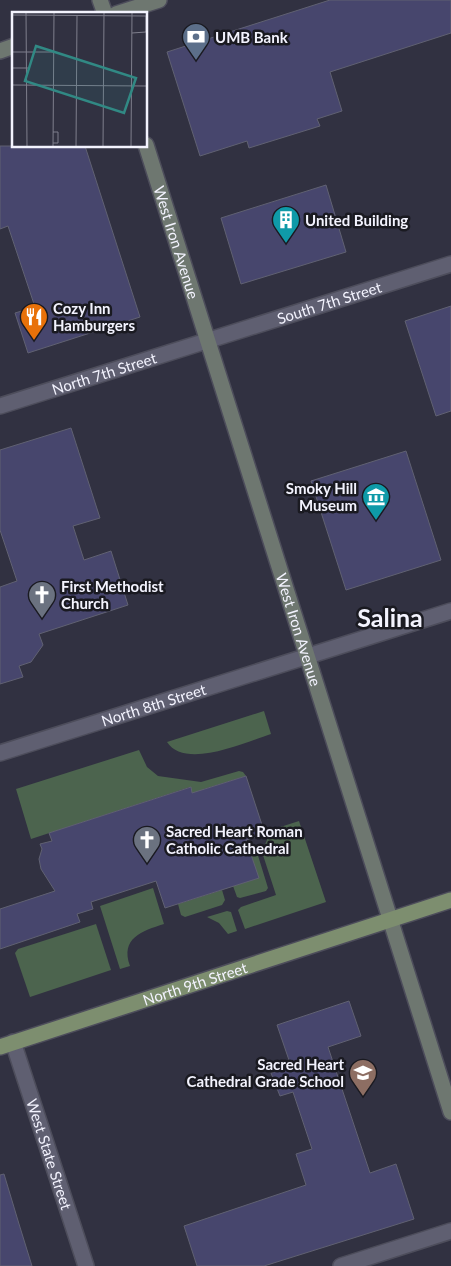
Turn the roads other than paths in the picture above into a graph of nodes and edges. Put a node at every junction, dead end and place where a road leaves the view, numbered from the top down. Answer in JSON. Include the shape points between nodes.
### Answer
{"nodes":[{"id":1,"x":100,"y":0,"type":"edge"},
{"id":2,"x":159,"y":0,"type":"edge"},
{"id":3,"x":104,"y":12,"type":"edge"},
{"id":4,"x":122,"y":12,"type":"edge"},
{"id":5,"x":12,"y":47,"type":"edge"},
{"id":6,"x":0,"y":51,"type":"edge"},
{"id":7,"x":147,"y":148,"type":"edge"},
{"id":8,"x":451,"y":264,"type":"edge"},
{"id":9,"x":208,"y":340,"type":"junction"},
{"id":10,"x":0,"y":406,"type":"edge"},
{"id":11,"x":451,"y":611,"type":"edge"},
{"id":12,"x":307,"y":655,"type":"junction"},
{"id":13,"x":0,"y":753,"type":"edge"},
{"id":14,"x":451,"y":900,"type":"edge"},
{"id":15,"x":389,"y":920,"type":"junction"},
{"id":16,"x":7,"y":1044,"type":"edge"},
{"id":17,"x":451,"y":1112,"type":"edge"},
{"id":18,"x":451,"y":1230,"type":"edge"},
{"id":19,"x":86,"y":1266,"type":"edge"},
{"id":20,"x":341,"y":1266,"type":"edge"}],
"edges":[{"from":1,"to":3,"type":"street"},
{"from":2,"to":4,"type":"street"},
{"from":5,"to":6,"type":"street"},
{"from":7,"to":9,"type":"street","name":"West Iron Avenue"},
{"from":8,"to":9,"type":"street","name":"South 7th Street"},
{"from":9,"to":10,"type":"street","name":"North 7th Street"},
{"from":9,"to":12,"type":"street","name":"West Iron Avenue"},
{"from":11,"to":12,"type":"street","name":"North 8th Street"},
{"from":12,"to":13,"type":"street","name":"North 8th Street"},
{"from":12,"to":15,"type":"street","name":"West Iron Avenue"},
{"from":14,"to":15,"type":"main road","name":"North 9th Street"},
{"from":15,"to":16,"type":"main road","name":"North 9th Street"},
{"from":15,"to":17,"type":"street","name":"West Iron Avenue"},
{"from":16,"to":19,"type":"street","name":"West State Street"},
{"from":18,"to":20,"type":"street"}]}
